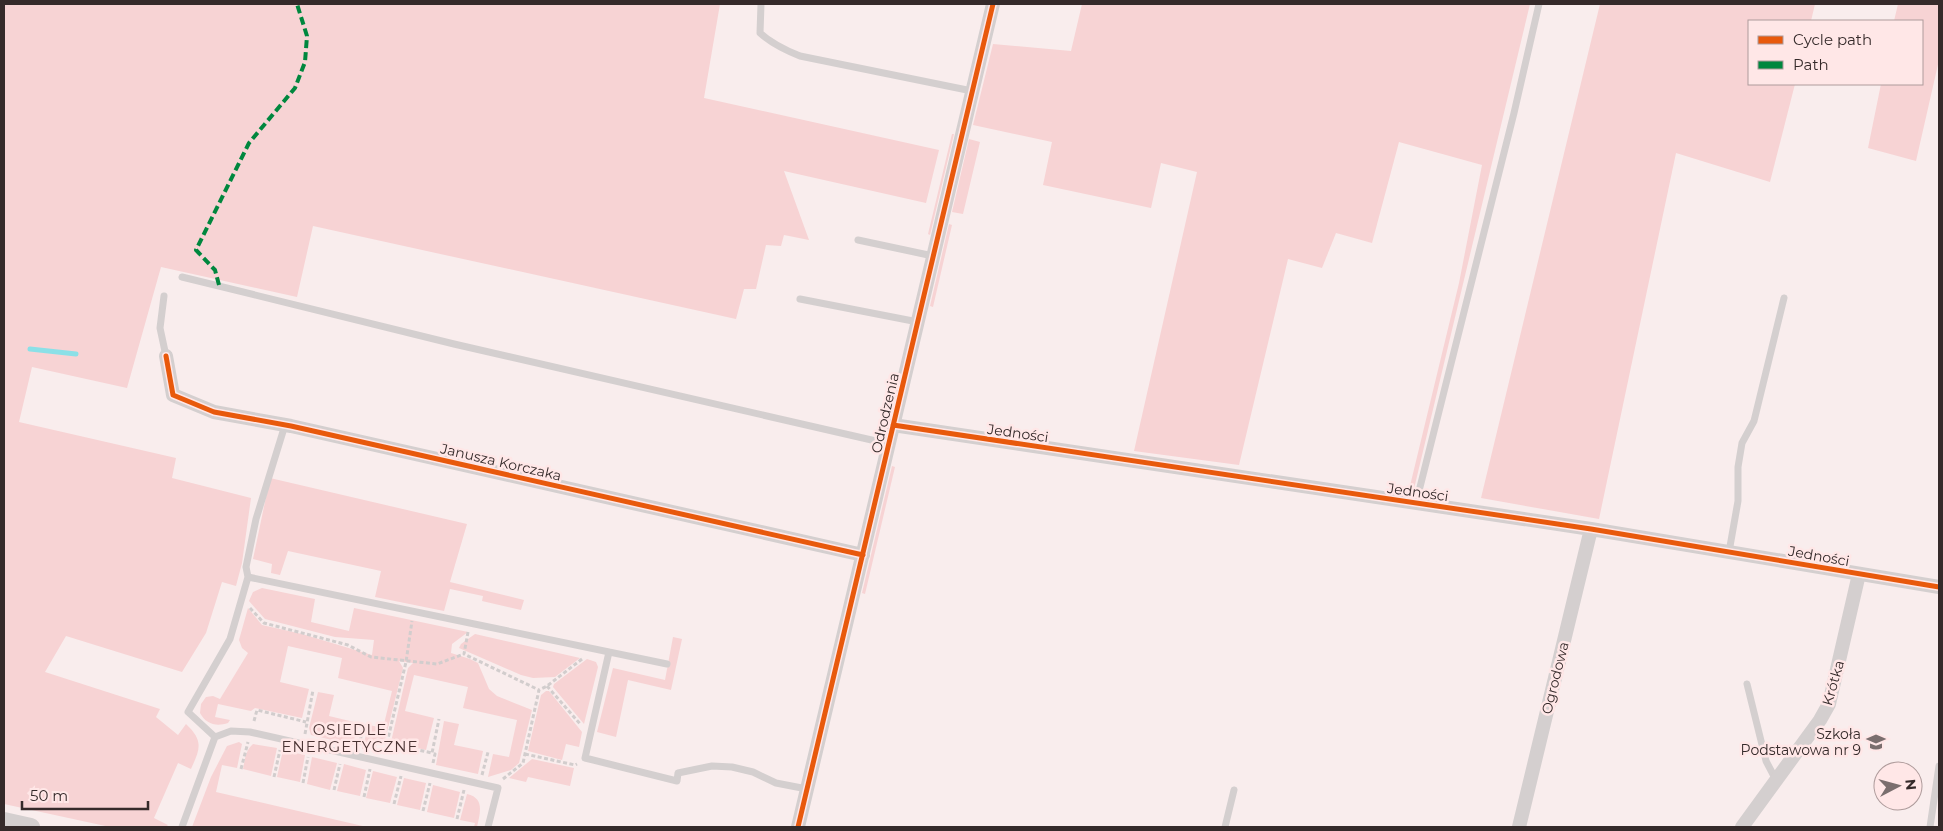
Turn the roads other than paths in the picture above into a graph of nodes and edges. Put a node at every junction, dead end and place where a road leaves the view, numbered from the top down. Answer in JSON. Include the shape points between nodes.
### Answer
{"nodes":[{"id":1,"x":761,"y":4,"type":"edge"},
{"id":2,"x":993,"y":4,"type":"edge"},
{"id":3,"x":1539,"y":4,"type":"edge"},
{"id":4,"x":972,"y":91,"type":"junction"},
{"id":5,"x":858,"y":240,"type":"dead end"},
{"id":6,"x":933,"y":256,"type":"junction"},
{"id":7,"x":182,"y":278,"type":"dead end"},
{"id":8,"x":164,"y":296,"type":"dead end"},
{"id":9,"x":1784,"y":298,"type":"dead end"},
{"id":10,"x":800,"y":299,"type":"dead end"},
{"id":11,"x":918,"y":322,"type":"junction"},
{"id":12,"x":166,"y":356,"type":"joint"},
{"id":13,"x":285,"y":425,"type":"junction"},
{"id":14,"x":893,"y":425,"type":"junction"},
{"id":15,"x":889,"y":444,"type":"junction"},
{"id":16,"x":1416,"y":503,"type":"junction"},
{"id":17,"x":1592,"y":529,"type":"junction"},
{"id":18,"x":1729,"y":552,"type":"junction"},
{"id":19,"x":863,"y":555,"type":"junction"},
{"id":20,"x":1859,"y":574,"type":"junction"},
{"id":21,"x":248,"y":577,"type":"junction"},
{"id":22,"x":1939,"y":588,"type":"edge"},
{"id":23,"x":609,"y":652,"type":"junction"},
{"id":24,"x":667,"y":664,"type":"dead end"},
{"id":25,"x":1747,"y":684,"type":"dead end"},
{"id":26,"x":215,"y":737,"type":"junction"},
{"id":27,"x":1939,"y":766,"type":"edge"},
{"id":28,"x":1776,"y":780,"type":"junction"},
{"id":29,"x":807,"y":789,"type":"junction"},
{"id":30,"x":1234,"y":790,"type":"dead end"},
{"id":31,"x":4,"y":821,"type":"edge"},
{"id":32,"x":31,"y":827,"type":"edge"},
{"id":33,"x":182,"y":827,"type":"edge"},
{"id":34,"x":488,"y":827,"type":"edge"},
{"id":35,"x":798,"y":827,"type":"edge"},
{"id":36,"x":1225,"y":827,"type":"edge"},
{"id":37,"x":1519,"y":827,"type":"edge"},
{"id":38,"x":1742,"y":827,"type":"edge"},
{"id":39,"x":1930,"y":827,"type":"edge"}],
"edges":[{"from":1,"to":4,"type":"lane","via":[[760,33],[800,56]]},
{"from":2,"to":4,"type":"street","name":"Odrodzenia"},
{"from":3,"to":16,"type":"lane"},
{"from":4,"to":6,"type":"street","name":"Odrodzenia"},
{"from":5,"to":6,"type":"lane"},
{"from":6,"to":11,"type":"street","name":"Odrodzenia"},
{"from":7,"to":15,"type":"lane"},
{"from":8,"to":12,"type":"lane","via":[[160,328]]},
{"from":9,"to":18,"type":"lane","via":[[1754,421],[1742,443],[1738,501]]},
{"from":10,"to":11,"type":"lane"},
{"from":11,"to":14,"type":"street","name":"Odrodzenia"},
{"from":12,"to":13,"type":"street","name":"Janusza Korczaka","via":[[173,395],[214,412]]},
{"from":13,"to":19,"type":"street","name":"Janusza Korczaka"},
{"from":13,"to":21,"type":"lane","via":[[256,518],[246,567]]},
{"from":14,"to":15,"type":"street","name":"Odrodzenia"},
{"from":14,"to":16,"type":"street","name":"Jedności"},
{"from":15,"to":19,"type":"street","name":"Odrodzenia"},
{"from":16,"to":17,"type":"street","name":"Jedności"},
{"from":17,"to":18,"type":"street","name":"Jedności"},
{"from":17,"to":37,"type":"street","name":"Ogrodowa"},
{"from":18,"to":20,"type":"street","name":"Jedności"},
{"from":19,"to":29,"type":"street","name":"Odrodzenia"},
{"from":20,"to":22,"type":"street","name":"Jedności"},
{"from":20,"to":28,"type":"street","name":"Krótka","via":[[1829,704]]},
{"from":21,"to":23,"type":"lane"},
{"from":21,"to":26,"type":"lane","via":[[230,639],[188,712]]},
{"from":23,"to":24,"type":"lane"},
{"from":23,"to":29,"type":"lane","via":[[585,758],[676,781],[678,773],[712,766],[732,767],[776,783]]},
{"from":25,"to":28,"type":"lane","via":[[1766,761]]},
{"from":26,"to":33,"type":"lane"},
{"from":26,"to":34,"type":"lane","via":[[231,731],[250,732],[498,788]]},
{"from":27,"to":39,"type":"lane"},
{"from":28,"to":38,"type":"street","name":"Krótka"},
{"from":29,"to":35,"type":"street","name":"Odrodzenia"},
{"from":30,"to":36,"type":"lane"},
{"from":31,"to":32,"type":"street"}]}
